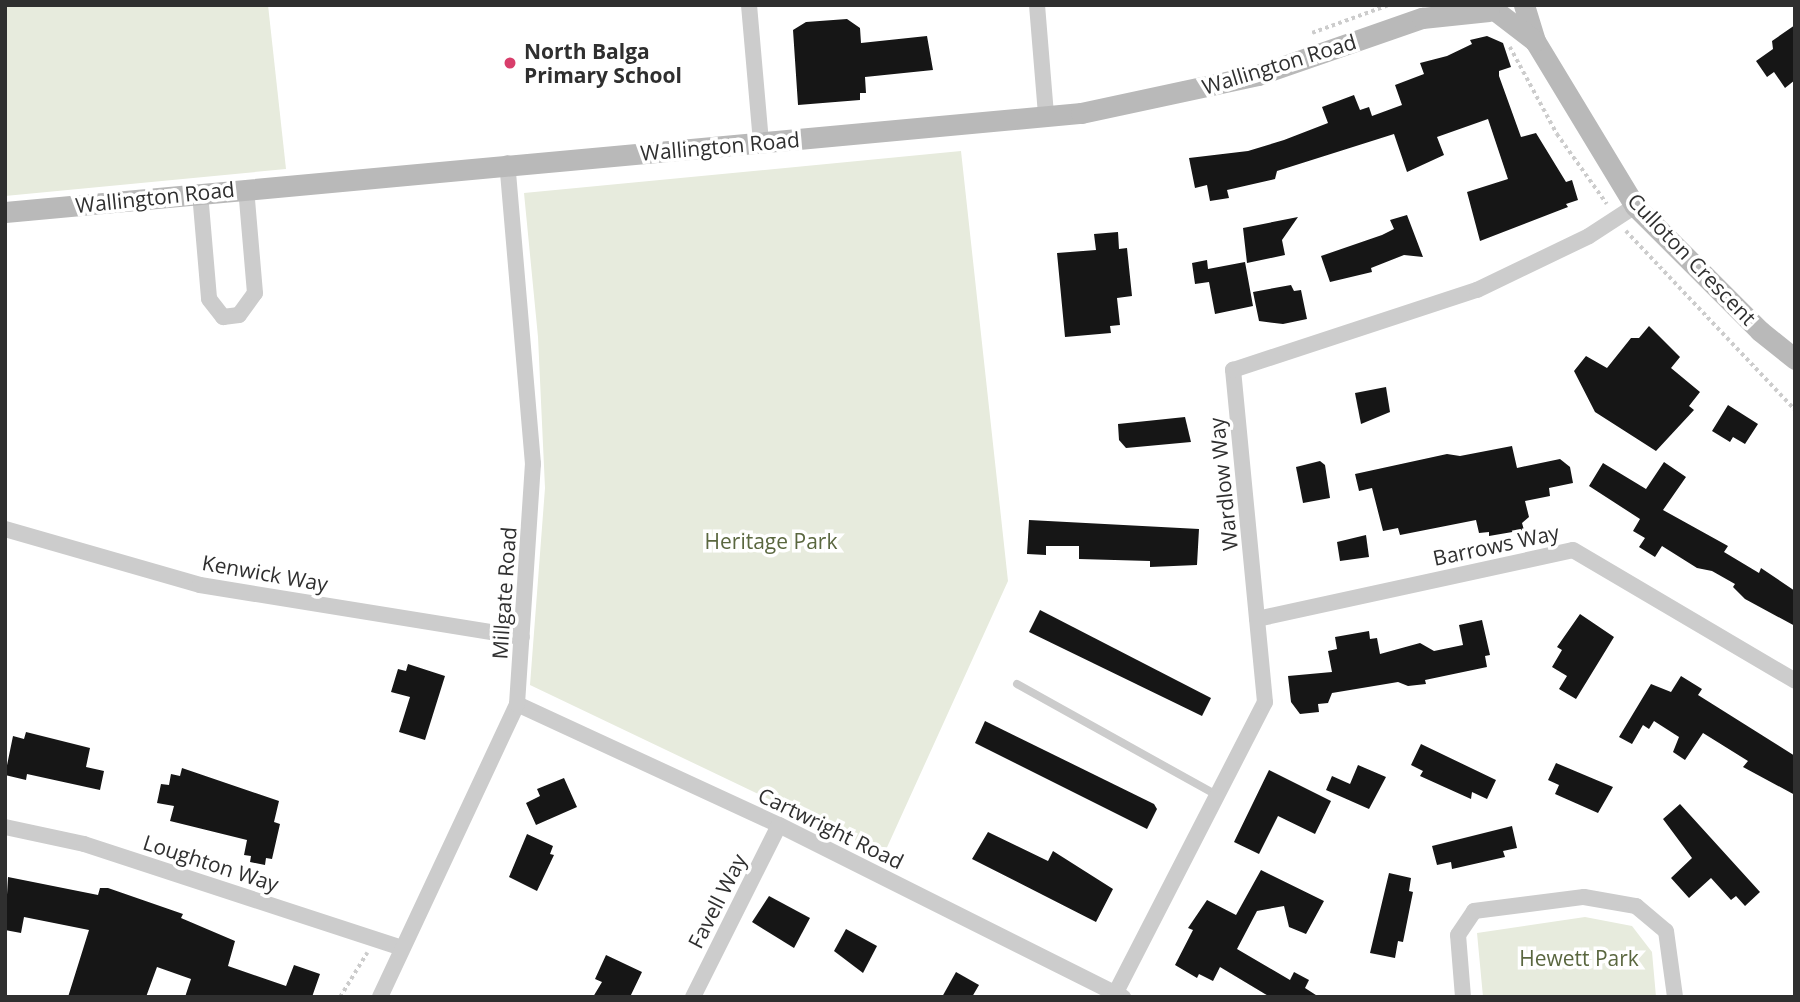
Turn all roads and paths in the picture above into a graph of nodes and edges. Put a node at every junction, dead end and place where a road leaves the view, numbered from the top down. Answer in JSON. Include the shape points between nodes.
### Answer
{"nodes":[{"id":1,"x":750,"y":5,"type":"edge"},
{"id":2,"x":1037,"y":5,"type":"edge"},
{"id":3,"x":1389,"y":5,"type":"edge"},
{"id":4,"x":1524,"y":5,"type":"edge"},
{"id":5,"x":1493,"y":8,"type":"edge"},
{"id":6,"x":1430,"y":11,"type":"edge"},
{"id":7,"x":1301,"y":37,"type":"dead end"},
{"id":8,"x":1535,"y":41,"type":"junction"},
{"id":9,"x":1046,"y":115,"type":"junction"},
{"id":10,"x":761,"y":143,"type":"junction"},
{"id":11,"x":507,"y":163,"type":"junction"},
{"id":12,"x":246,"y":188,"type":"junction"},
{"id":13,"x":200,"y":193,"type":"junction"},
{"id":14,"x":1635,"y":206,"type":"junction"},
{"id":15,"x":5,"y":212,"type":"edge"},
{"id":16,"x":1795,"y":359,"type":"edge"},
{"id":17,"x":5,"y":528,"type":"edge"},
{"id":18,"x":1257,"y":619,"type":"junction"},
{"id":19,"x":522,"y":637,"type":"junction"},
{"id":20,"x":1795,"y":681,"type":"edge"},
{"id":21,"x":1017,"y":684,"type":"dead end"},
{"id":22,"x":517,"y":704,"type":"junction"},
{"id":23,"x":1218,"y":796,"type":"junction"},
{"id":24,"x":779,"y":825,"type":"junction"},
{"id":25,"x":5,"y":827,"type":"edge"},
{"id":26,"x":376,"y":939,"type":"junction"},
{"id":27,"x":402,"y":948,"type":"junction"},
{"id":28,"x":1119,"y":995,"type":"edge"},
{"id":29,"x":340,"y":997,"type":"edge"},
{"id":30,"x":380,"y":997,"type":"edge"},
{"id":31,"x":693,"y":997,"type":"edge"},
{"id":32,"x":1463,"y":997,"type":"edge"},
{"id":33,"x":1675,"y":997,"type":"edge"}],
"edges":[{"from":1,"to":10,"type":"street"},
{"from":2,"to":9,"type":"street"},
{"from":3,"to":7,"type":"path"},
{"from":4,"to":8,"type":"street","name":"Culloton Crescent"},
{"from":5,"to":6,"type":"street","name":"Wallington Road"},
{"from":5,"to":8,"type":"street","name":"Culloton Crescent"},
{"from":6,"to":9,"type":"street","name":"Wallington Road","via":[[1258,75],[1154,100]]},
{"from":8,"to":14,"type":"street","name":"Culloton Crescent"},
{"from":9,"to":10,"type":"street","name":"Wallington Road"},
{"from":10,"to":11,"type":"street","name":"Wallington Road"},
{"from":11,"to":12,"type":"street","name":"Wallington Road"},
{"from":11,"to":19,"type":"street","name":"Millgate Road","via":[[533,464]]},
{"from":12,"to":13,"type":"street","name":"Wallington Road"},
{"from":12,"to":13,"type":"street","via":[[255,293],[239,315],[222,317],[209,299]]},
{"from":13,"to":15,"type":"street","name":"Wallington Road"},
{"from":14,"to":16,"type":"street","name":"Culloton Crescent","via":[[1760,331]]},
{"from":14,"to":18,"type":"street","name":"Wardlow Way","via":[[1589,236],[1477,290],[1233,370]]},
{"from":17,"to":19,"type":"street","name":"Kenwick Way","via":[[200,585]]},
{"from":18,"to":20,"type":"street","name":"Barrows Way","via":[[1573,550]]},
{"from":18,"to":23,"type":"street","name":"Wardlow Way","via":[[1265,702]]},
{"from":19,"to":22,"type":"street","name":"Millgate Road"},
{"from":21,"to":23,"type":"lane"},
{"from":22,"to":24,"type":"street","name":"Cartwright Road"},
{"from":22,"to":27,"type":"street","name":"Millgate Road"},
{"from":23,"to":28,"type":"street","name":"Wardlow Way"},
{"from":24,"to":28,"type":"street","name":"Cartwright Road"},
{"from":24,"to":31,"type":"street","name":"Favell Way"},
{"from":25,"to":26,"type":"street","name":"Loughton Way","via":[[84,844]]},
{"from":26,"to":27,"type":"street","name":"Loughton Way"},
{"from":26,"to":29,"type":"path"},
{"from":27,"to":30,"type":"street","name":"Millgate Road"},
{"from":32,"to":33,"type":"street","via":[[1458,935],[1475,911],[1584,897],[1636,906],[1666,931]]}]}
